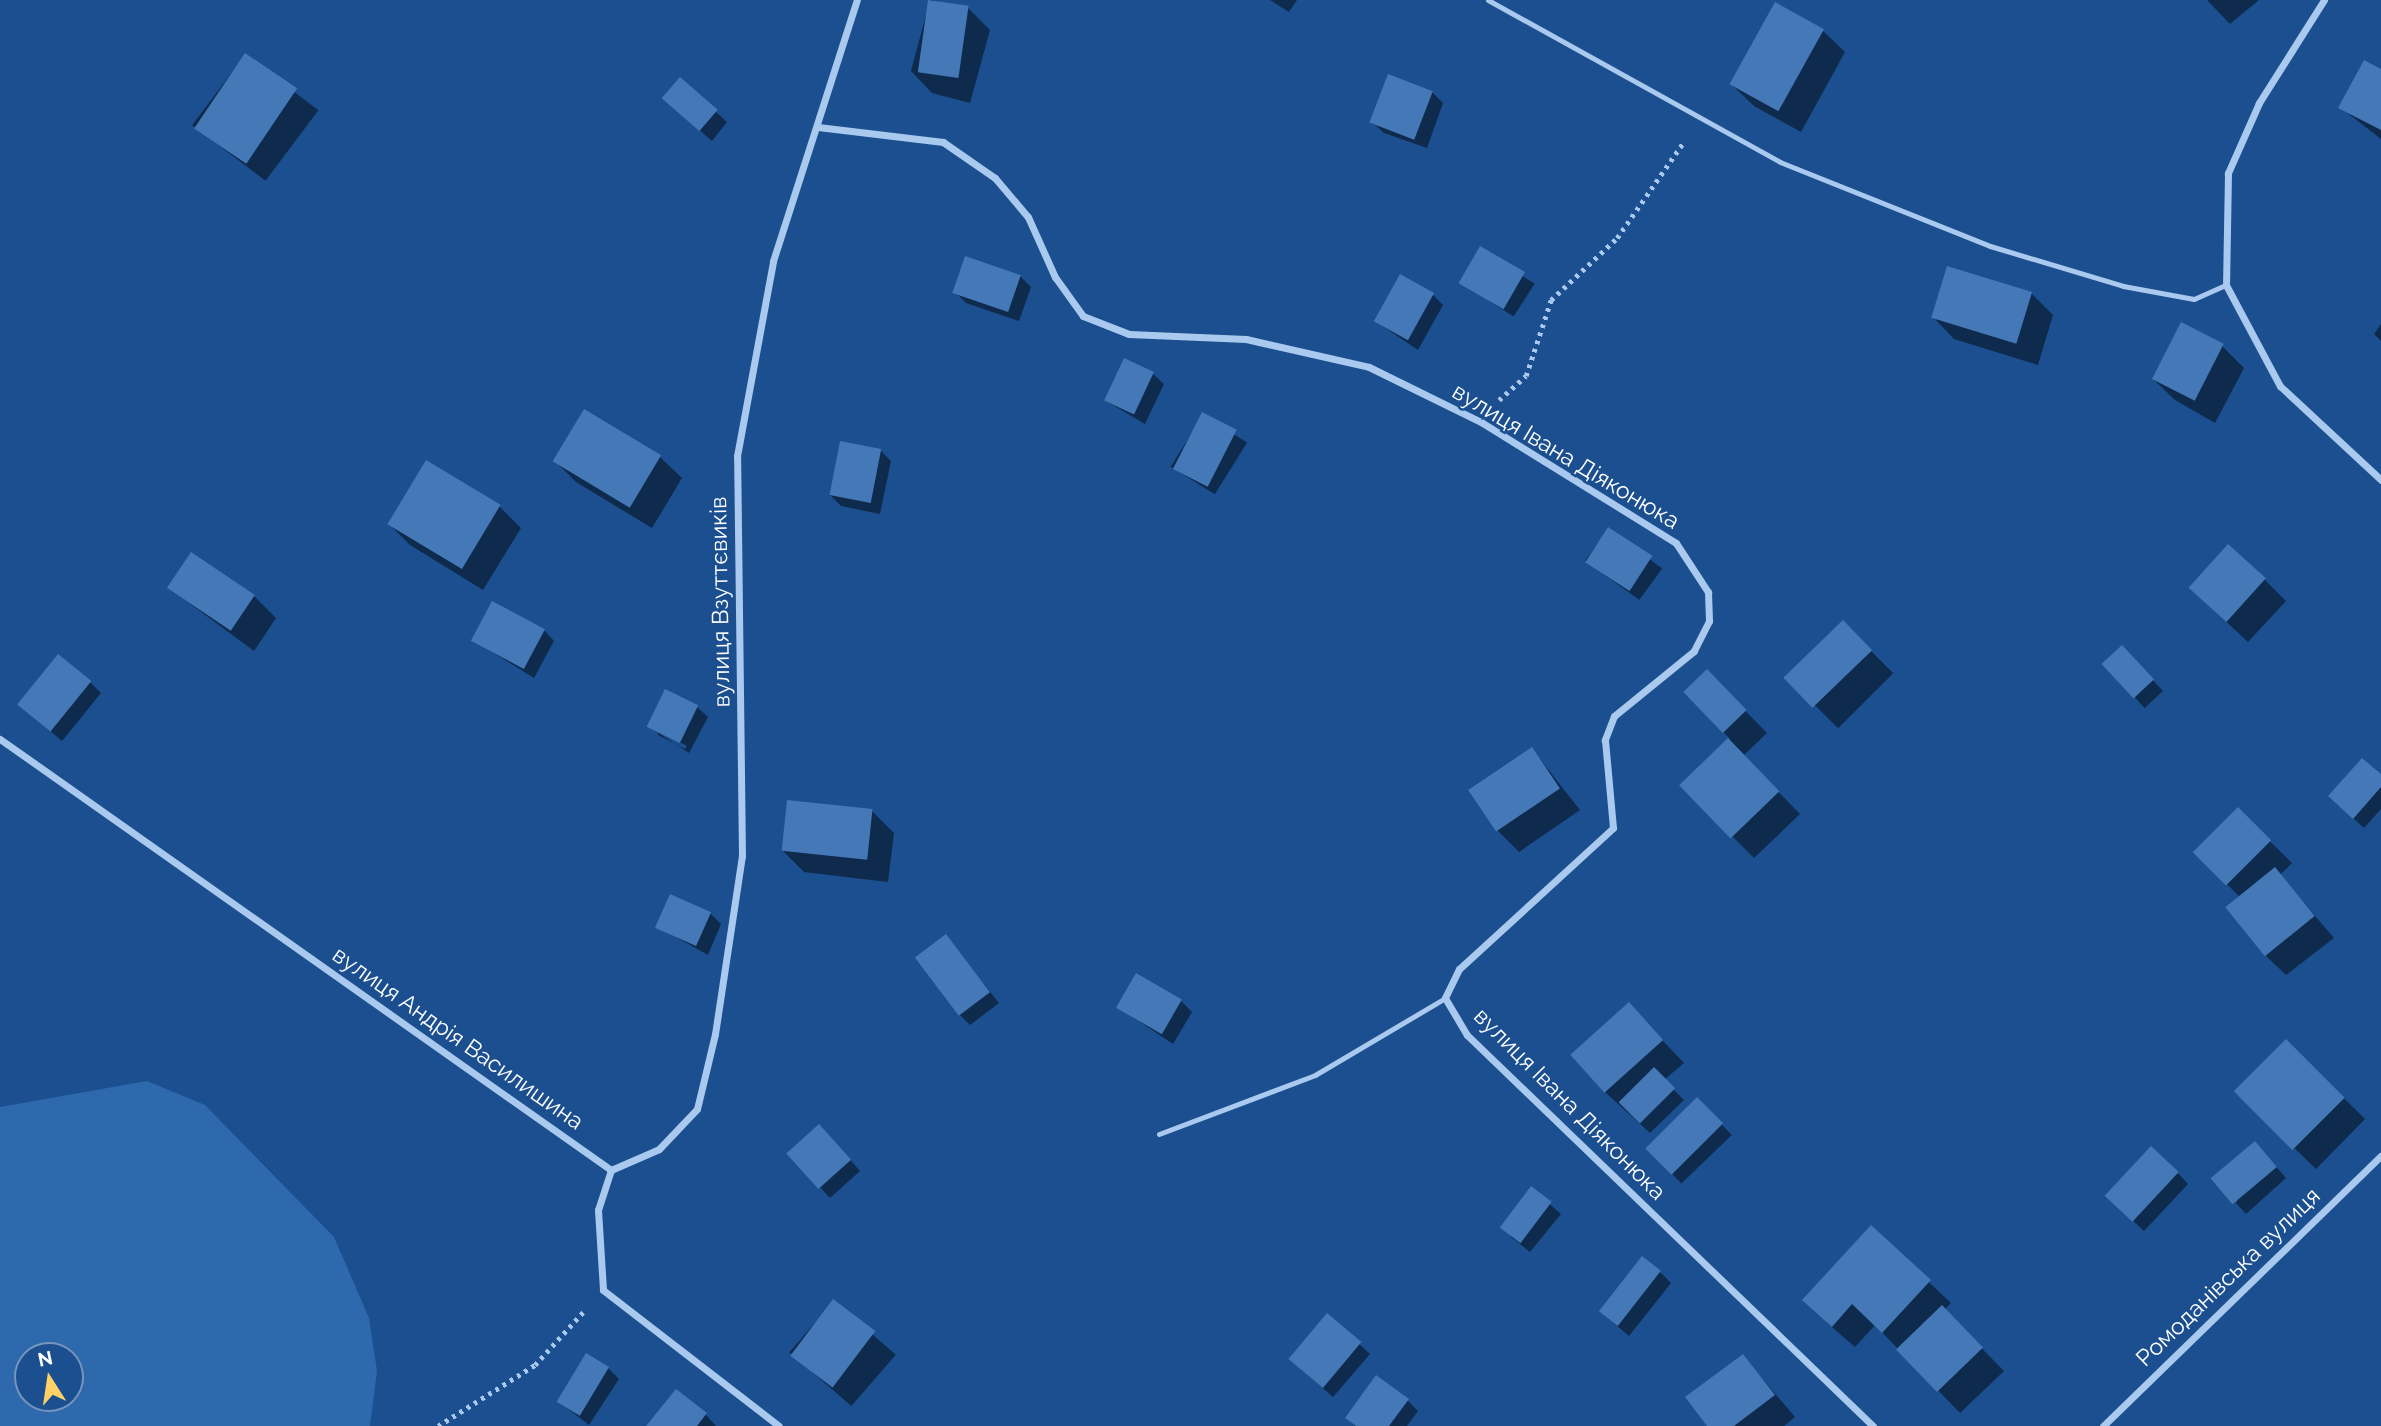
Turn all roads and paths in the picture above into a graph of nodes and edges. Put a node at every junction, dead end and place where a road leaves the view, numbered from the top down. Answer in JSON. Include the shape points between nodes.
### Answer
{"nodes":[{"id":1,"x":857,"y":0,"type":"edge"},
{"id":2,"x":1488,"y":0,"type":"edge"},
{"id":3,"x":2324,"y":0,"type":"edge"},
{"id":4,"x":1697,"y":117,"type":"junction"},
{"id":5,"x":818,"y":127,"type":"junction"},
{"id":6,"x":2226,"y":285,"type":"junction"},
{"id":7,"x":1481,"y":422,"type":"junction"},
{"id":8,"x":2381,"y":480,"type":"edge"},
{"id":9,"x":0,"y":739,"type":"edge"},
{"id":10,"x":1445,"y":998,"type":"junction"},
{"id":11,"x":1159,"y":1133,"type":"dead end"},
{"id":12,"x":2381,"y":1156,"type":"edge"},
{"id":13,"x":611,"y":1170,"type":"junction"},
{"id":14,"x":603,"y":1290,"type":"junction"},
{"id":15,"x":438,"y":1426,"type":"edge"},
{"id":16,"x":779,"y":1426,"type":"edge"},
{"id":17,"x":1873,"y":1426,"type":"edge"},
{"id":18,"x":2103,"y":1426,"type":"edge"}],
"edges":[{"from":1,"to":5,"type":"street","name":"вулиця Взуттєвиків"},
{"from":2,"to":4,"type":"lane"},
{"from":3,"to":6,"type":"street","via":[[2259,103],[2228,173]]},
{"from":4,"to":6,"type":"lane","via":[[1780,162],[1990,246],[2123,286],[2194,299]]},
{"from":4,"to":7,"type":"path","via":[[1633,218],[1551,300],[1526,376]]},
{"from":5,"to":7,"type":"street","name":"вулиця Івана Діяконюка","via":[[943,142],[984,170],[1028,217],[1055,276],[1083,316],[1129,334],[1246,339],[1369,368]]},
{"from":5,"to":13,"type":"street","name":"вулиця Взуттєвиків","via":[[773,261],[737,456],[742,856],[715,1034],[697,1109],[659,1149]]},
{"from":6,"to":8,"type":"street","via":[[2280,386]]},
{"from":7,"to":10,"type":"street","name":"вулиця Івана Діяконюка","via":[[1676,543],[1707,592],[1709,621],[1694,651],[1614,716],[1605,740],[1613,828],[1459,969]]},
{"from":9,"to":13,"type":"street","name":"вулиця Андрія Василишина"},
{"from":10,"to":11,"type":"lane","via":[[1315,1075]]},
{"from":10,"to":17,"type":"street","name":"вулиця Івана Діяконюка","via":[[1467,1035]]},
{"from":12,"to":18,"type":"street","name":"Ромоданівська вулиця"},
{"from":13,"to":14,"type":"street","via":[[598,1210]]},
{"from":14,"to":15,"type":"path","via":[[535,1365]]},
{"from":14,"to":16,"type":"street"}]}
